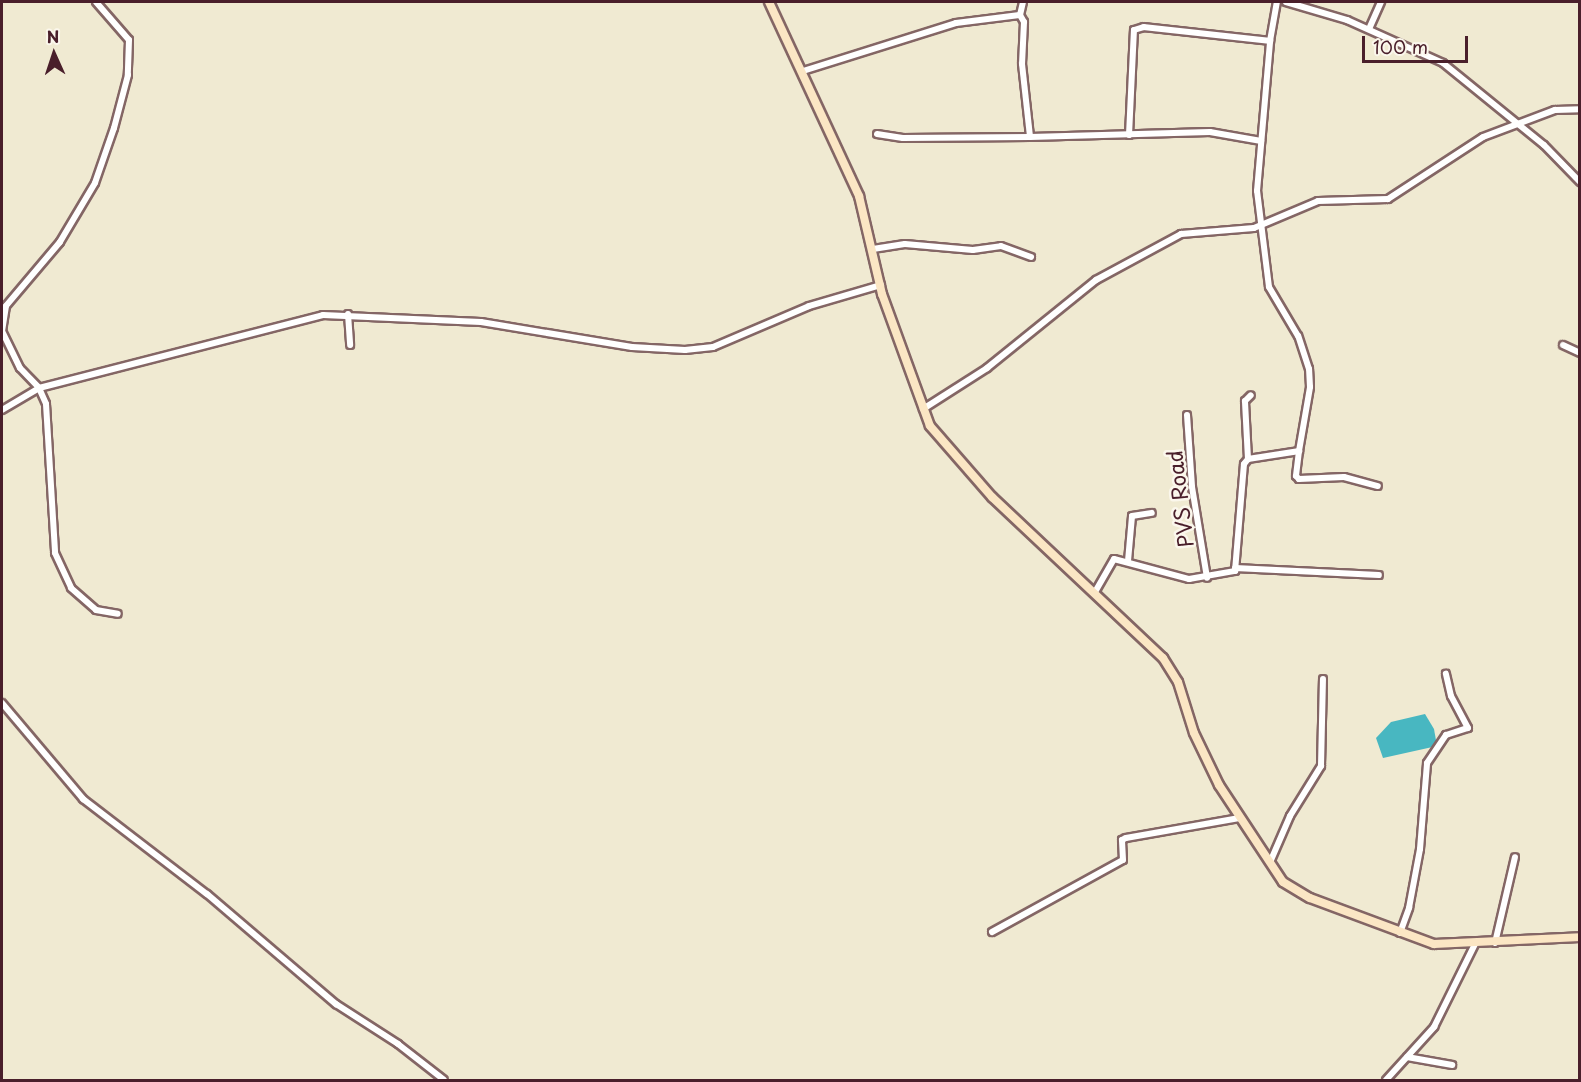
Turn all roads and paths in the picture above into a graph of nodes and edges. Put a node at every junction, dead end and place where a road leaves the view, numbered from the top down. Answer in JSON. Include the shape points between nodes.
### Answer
{"nodes":[{"id":1,"x":96,"y":2,"type":"edge"},
{"id":2,"x":769,"y":2,"type":"edge"},
{"id":3,"x":1023,"y":2,"type":"edge"},
{"id":4,"x":1277,"y":2,"type":"edge"},
{"id":5,"x":1286,"y":2,"type":"edge"},
{"id":6,"x":1381,"y":2,"type":"edge"},
{"id":7,"x":1020,"y":15,"type":"junction"},
{"id":8,"x":1369,"y":29,"type":"junction"},
{"id":9,"x":1270,"y":41,"type":"junction"},
{"id":10,"x":803,"y":71,"type":"junction"},
{"id":11,"x":1580,"y":109,"type":"edge"},
{"id":12,"x":1515,"y":124,"type":"junction"},
{"id":13,"x":878,"y":134,"type":"dead end"},
{"id":14,"x":1129,"y":135,"type":"junction"},
{"id":15,"x":1030,"y":137,"type":"junction"},
{"id":16,"x":1261,"y":141,"type":"junction"},
{"id":17,"x":1580,"y":182,"type":"edge"},
{"id":18,"x":1261,"y":225,"type":"junction"},
{"id":19,"x":873,"y":249,"type":"junction"},
{"id":20,"x":1031,"y":257,"type":"dead end"},
{"id":21,"x":881,"y":285,"type":"junction"},
{"id":22,"x":348,"y":314,"type":"junction"},
{"id":23,"x":2,"y":326,"type":"edge"},
{"id":24,"x":350,"y":345,"type":"dead end"},
{"id":25,"x":1563,"y":345,"type":"dead end"},
{"id":26,"x":1580,"y":353,"type":"edge"},
{"id":27,"x":39,"y":388,"type":"junction"},
{"id":28,"x":1251,"y":395,"type":"dead end"},
{"id":29,"x":923,"y":408,"type":"junction"},
{"id":30,"x":2,"y":410,"type":"edge"},
{"id":31,"x":1187,"y":415,"type":"dead end"},
{"id":32,"x":1299,"y":451,"type":"junction"},
{"id":33,"x":1248,"y":459,"type":"junction"},
{"id":34,"x":1378,"y":486,"type":"dead end"},
{"id":35,"x":1152,"y":513,"type":"dead end"},
{"id":36,"x":1128,"y":561,"type":"junction"},
{"id":37,"x":1235,"y":568,"type":"junction"},
{"id":38,"x":1379,"y":575,"type":"dead end"},
{"id":39,"x":1207,"y":578,"type":"junction"},
{"id":40,"x":1095,"y":592,"type":"junction"},
{"id":41,"x":118,"y":614,"type":"dead end"},
{"id":42,"x":1446,"y":674,"type":"dead end"},
{"id":43,"x":1323,"y":679,"type":"dead end"},
{"id":44,"x":2,"y":703,"type":"edge"},
{"id":45,"x":1239,"y":818,"type":"junction"},
{"id":46,"x":1515,"y":857,"type":"dead end"},
{"id":47,"x":1271,"y":860,"type":"junction"},
{"id":48,"x":992,"y":932,"type":"dead end"},
{"id":49,"x":1400,"y":933,"type":"junction"},
{"id":50,"x":1580,"y":937,"type":"edge"},
{"id":51,"x":1476,"y":942,"type":"junction"},
{"id":52,"x":1495,"y":943,"type":"junction"},
{"id":53,"x":1407,"y":1057,"type":"junction"},
{"id":54,"x":1452,"y":1065,"type":"dead end"},
{"id":55,"x":444,"y":1080,"type":"edge"},
{"id":56,"x":1386,"y":1080,"type":"edge"}],
"edges":[{"from":1,"to":23,"type":"street","via":[[129,40],[128,75],[114,128],[85,201],[60,242],[6,306]]},
{"from":2,"to":10,"type":"main road"},
{"from":3,"to":7,"type":"street"},
{"from":4,"to":9,"type":"street"},
{"from":5,"to":8,"type":"street"},
{"from":6,"to":8,"type":"street"},
{"from":7,"to":10,"type":"street","via":[[956,23]]},
{"from":7,"to":15,"type":"street","via":[[1024,22],[1025,115]]},
{"from":8,"to":12,"type":"street","via":[[1443,63]]},
{"from":9,"to":14,"type":"street","via":[[1144,27],[1134,30]]},
{"from":9,"to":16,"type":"street"},
{"from":10,"to":19,"type":"main road","via":[[859,196]]},
{"from":11,"to":12,"type":"street","via":[[1555,110]]},
{"from":12,"to":17,"type":"street","via":[[1544,145]]},
{"from":12,"to":18,"type":"street","via":[[1483,137],[1388,199],[1318,201]]},
{"from":13,"to":15,"type":"street","via":[[903,138]]},
{"from":14,"to":15,"type":"street"},
{"from":14,"to":16,"type":"street","via":[[1210,132]]},
{"from":16,"to":18,"type":"street","via":[[1257,191]]},
{"from":18,"to":29,"type":"street","via":[[1181,234],[1146,252],[1096,280],[987,368]]},
{"from":18,"to":32,"type":"street","via":[[1269,287],[1298,336],[1309,369],[1310,387]]},
{"from":19,"to":20,"type":"street","via":[[905,244],[973,250],[1001,246]]},
{"from":19,"to":21,"type":"main road"},
{"from":21,"to":22,"type":"street","via":[[809,306],[713,347],[685,350],[632,347],[481,322]]},
{"from":21,"to":29,"type":"main road"},
{"from":22,"to":24,"type":"street"},
{"from":22,"to":27,"type":"street","via":[[323,315]]},
{"from":23,"to":27,"type":"street","via":[[6,344],[20,368]]},
{"from":25,"to":26,"type":"street"},
{"from":27,"to":30,"type":"street"},
{"from":27,"to":41,"type":"street","via":[[46,404],[55,553],[71,588],[96,610]]},
{"from":28,"to":33,"type":"street","via":[[1245,401]]},
{"from":29,"to":40,"type":"main road","via":[[930,426],[992,498]]},
{"from":31,"to":39,"type":"street","name":"PVS Road","via":[[1192,487]]},
{"from":32,"to":33,"type":"street"},
{"from":32,"to":34,"type":"street","via":[[1299,479],[1344,477]]},
{"from":33,"to":37,"type":"street"},
{"from":35,"to":36,"type":"street","name":"PVS Road","via":[[1132,516]]},
{"from":36,"to":39,"type":"street","via":[[1180,577]]},
{"from":36,"to":40,"type":"street","via":[[1114,559]]},
{"from":37,"to":38,"type":"street"},
{"from":37,"to":39,"type":"street"},
{"from":40,"to":45,"type":"main road","via":[[1163,658],[1178,682],[1194,733]]},
{"from":42,"to":49,"type":"street","via":[[1451,696],[1468,728],[1446,735],[1427,763],[1420,849]]},
{"from":43,"to":47,"type":"street","via":[[1321,766],[1290,816]]},
{"from":44,"to":55,"type":"street","via":[[83,798],[207,894],[336,1004]]},
{"from":45,"to":47,"type":"main road"},
{"from":45,"to":48,"type":"street","via":[[1126,838],[1122,840],[1123,860]]},
{"from":46,"to":52,"type":"street"},
{"from":47,"to":49,"type":"main road","via":[[1283,882],[1310,898]]},
{"from":49,"to":51,"type":"main road","via":[[1434,944]]},
{"from":50,"to":52,"type":"main road"},
{"from":51,"to":52,"type":"main road"},
{"from":51,"to":53,"type":"street","via":[[1434,1027]]},
{"from":53,"to":54,"type":"street"},
{"from":53,"to":56,"type":"street"}]}
